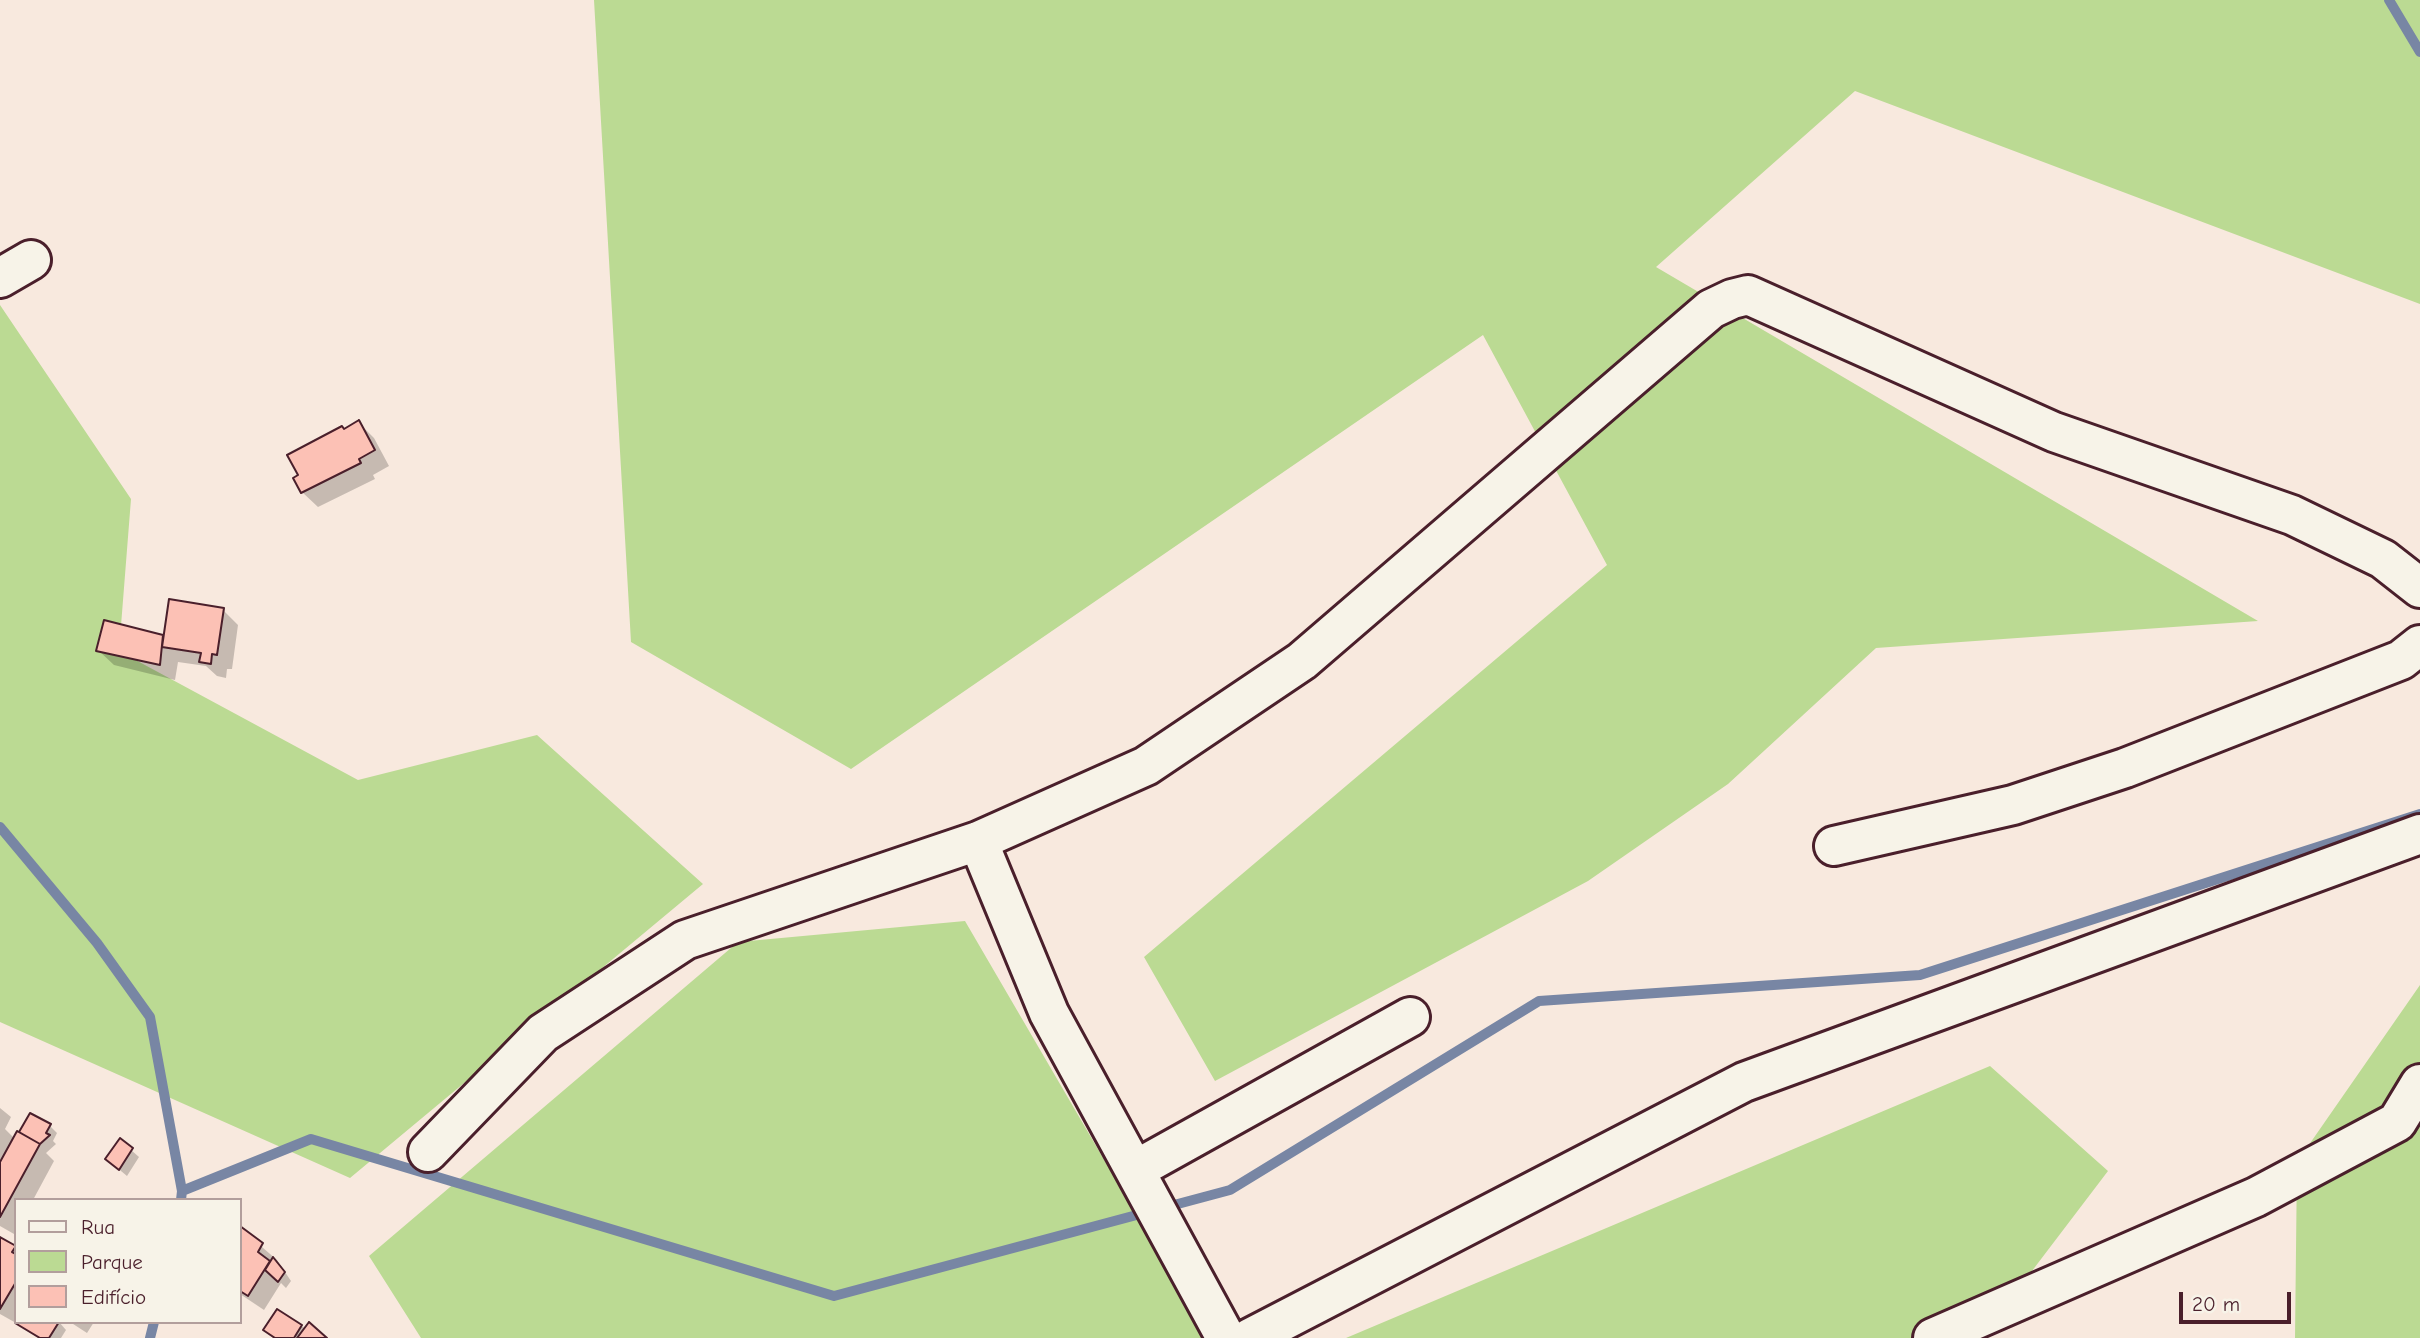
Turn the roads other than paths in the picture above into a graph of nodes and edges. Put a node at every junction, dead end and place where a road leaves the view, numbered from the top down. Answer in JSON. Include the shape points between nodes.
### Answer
{"nodes":[{"id":1,"x":2420,"y":588,"type":"edge"},
{"id":2,"x":2420,"y":645,"type":"edge"},
{"id":3,"x":2420,"y":834,"type":"edge"},
{"id":4,"x":978,"y":841,"type":"junction"},
{"id":5,"x":1834,"y":846,"type":"dead end"},
{"id":6,"x":1410,"y":1017,"type":"dead end"},
{"id":7,"x":2420,"y":1084,"type":"edge"},
{"id":8,"x":428,"y":1152,"type":"dead end"},
{"id":9,"x":1135,"y":1170,"type":"junction"},
{"id":10,"x":1226,"y":1338,"type":"edge"},
{"id":11,"x":1250,"y":1338,"type":"edge"},
{"id":12,"x":1933,"y":1338,"type":"edge"}],
"edges":[{"from":1,"to":4,"type":"street","via":[[2383,559],[2292,515],[2054,432],[1748,295],[1711,309],[1302,661],[1146,766]]},
{"from":2,"to":5,"type":"street","via":[[2401,660],[2125,768],[2013,805]]},
{"from":3,"to":11,"type":"street","via":[[1744,1082]]},
{"from":4,"to":8,"type":"street","via":[[685,940],[542,1033]]},
{"from":4,"to":9,"type":"street","via":[[1049,1013]]},
{"from":6,"to":9,"type":"street"},
{"from":7,"to":12,"type":"street","via":[[2396,1122],[2256,1196]]},
{"from":9,"to":10,"type":"street"}]}
